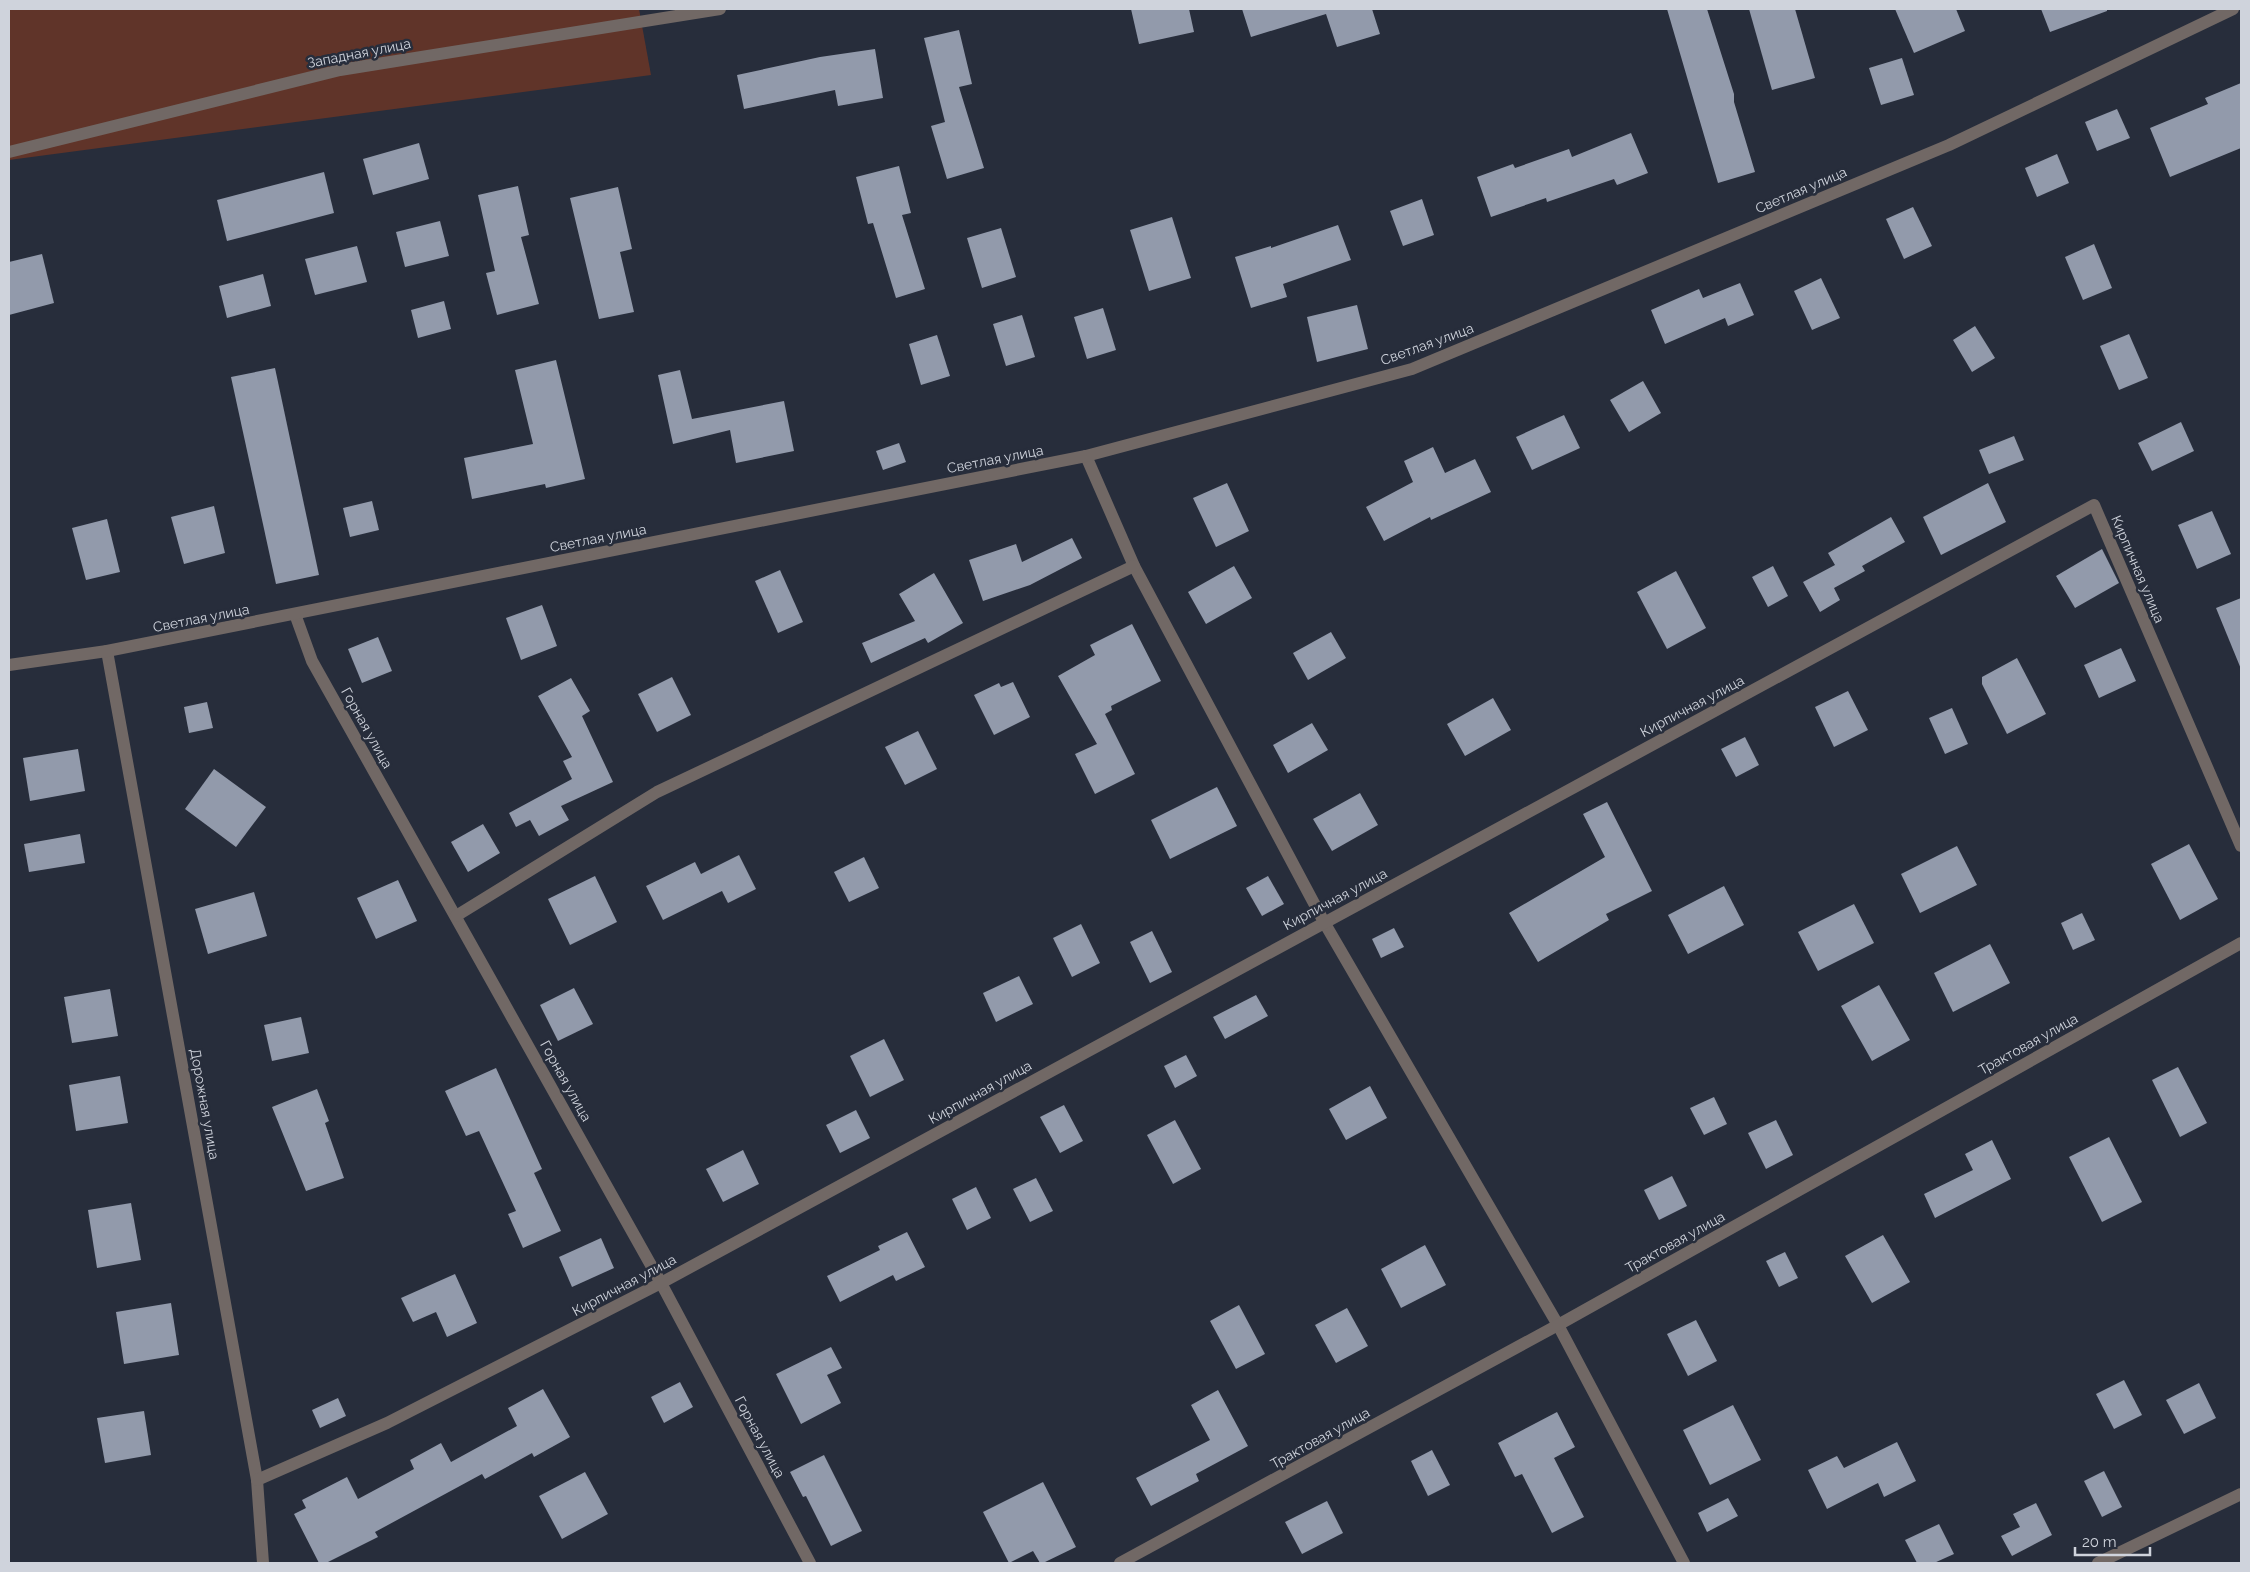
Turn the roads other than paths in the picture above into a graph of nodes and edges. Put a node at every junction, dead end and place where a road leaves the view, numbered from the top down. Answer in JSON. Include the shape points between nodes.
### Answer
{"nodes":[{"id":1,"x":720,"y":9,"type":"edge"},
{"id":2,"x":2232,"y":9,"type":"edge"},
{"id":3,"x":9,"y":152,"type":"edge"},
{"id":4,"x":1086,"y":456,"type":"junction"},
{"id":5,"x":1134,"y":566,"type":"junction"},
{"id":6,"x":295,"y":614,"type":"junction"},
{"id":7,"x":107,"y":651,"type":"junction"},
{"id":8,"x":9,"y":665,"type":"edge"},
{"id":9,"x":2241,"y":846,"type":"edge"},
{"id":10,"x":456,"y":916,"type":"junction"},
{"id":11,"x":1324,"y":922,"type":"junction"},
{"id":12,"x":2241,"y":943,"type":"edge"},
{"id":13,"x":661,"y":1283,"type":"junction"},
{"id":14,"x":1558,"y":1325,"type":"junction"},
{"id":15,"x":257,"y":1480,"type":"junction"},
{"id":16,"x":2241,"y":1494,"type":"edge"},
{"id":17,"x":263,"y":1563,"type":"edge"},
{"id":18,"x":810,"y":1563,"type":"edge"},
{"id":19,"x":1120,"y":1563,"type":"edge"},
{"id":20,"x":1684,"y":1563,"type":"edge"},
{"id":21,"x":2098,"y":1563,"type":"edge"}],
"edges":[{"from":1,"to":3,"type":"street","name":"Западная улица","via":[[340,70]]},
{"from":2,"to":4,"type":"street","name":"Светлая улица","via":[[1948,145],[1412,369]]},
{"from":4,"to":5,"type":"street"},
{"from":4,"to":6,"type":"street","name":"Светлая улица"},
{"from":5,"to":10,"type":"street","via":[[657,792]]},
{"from":5,"to":11,"type":"street"},
{"from":6,"to":7,"type":"street","name":"Светлая улица"},
{"from":6,"to":10,"type":"street","name":"Горная улица","via":[[312,661]]},
{"from":7,"to":8,"type":"street","name":"Светлая улица"},
{"from":7,"to":15,"type":"street","name":"Дорожная улица"},
{"from":9,"to":11,"type":"street","name":"Кирпичная улица","via":[[2094,505]]},
{"from":10,"to":13,"type":"street","name":"Горная улица"},
{"from":11,"to":13,"type":"street","name":"Кирпичная улица"},
{"from":11,"to":14,"type":"street"},
{"from":12,"to":14,"type":"street","name":"Трактовая улица"},
{"from":13,"to":15,"type":"street","name":"Кирпичная улица","via":[[387,1424]]},
{"from":13,"to":18,"type":"street","name":"Горная улица"},
{"from":14,"to":19,"type":"street","name":"Трактовая улица"},
{"from":14,"to":20,"type":"street"},
{"from":15,"to":17,"type":"street","name":"Дорожная улица"},
{"from":16,"to":21,"type":"street"}]}
